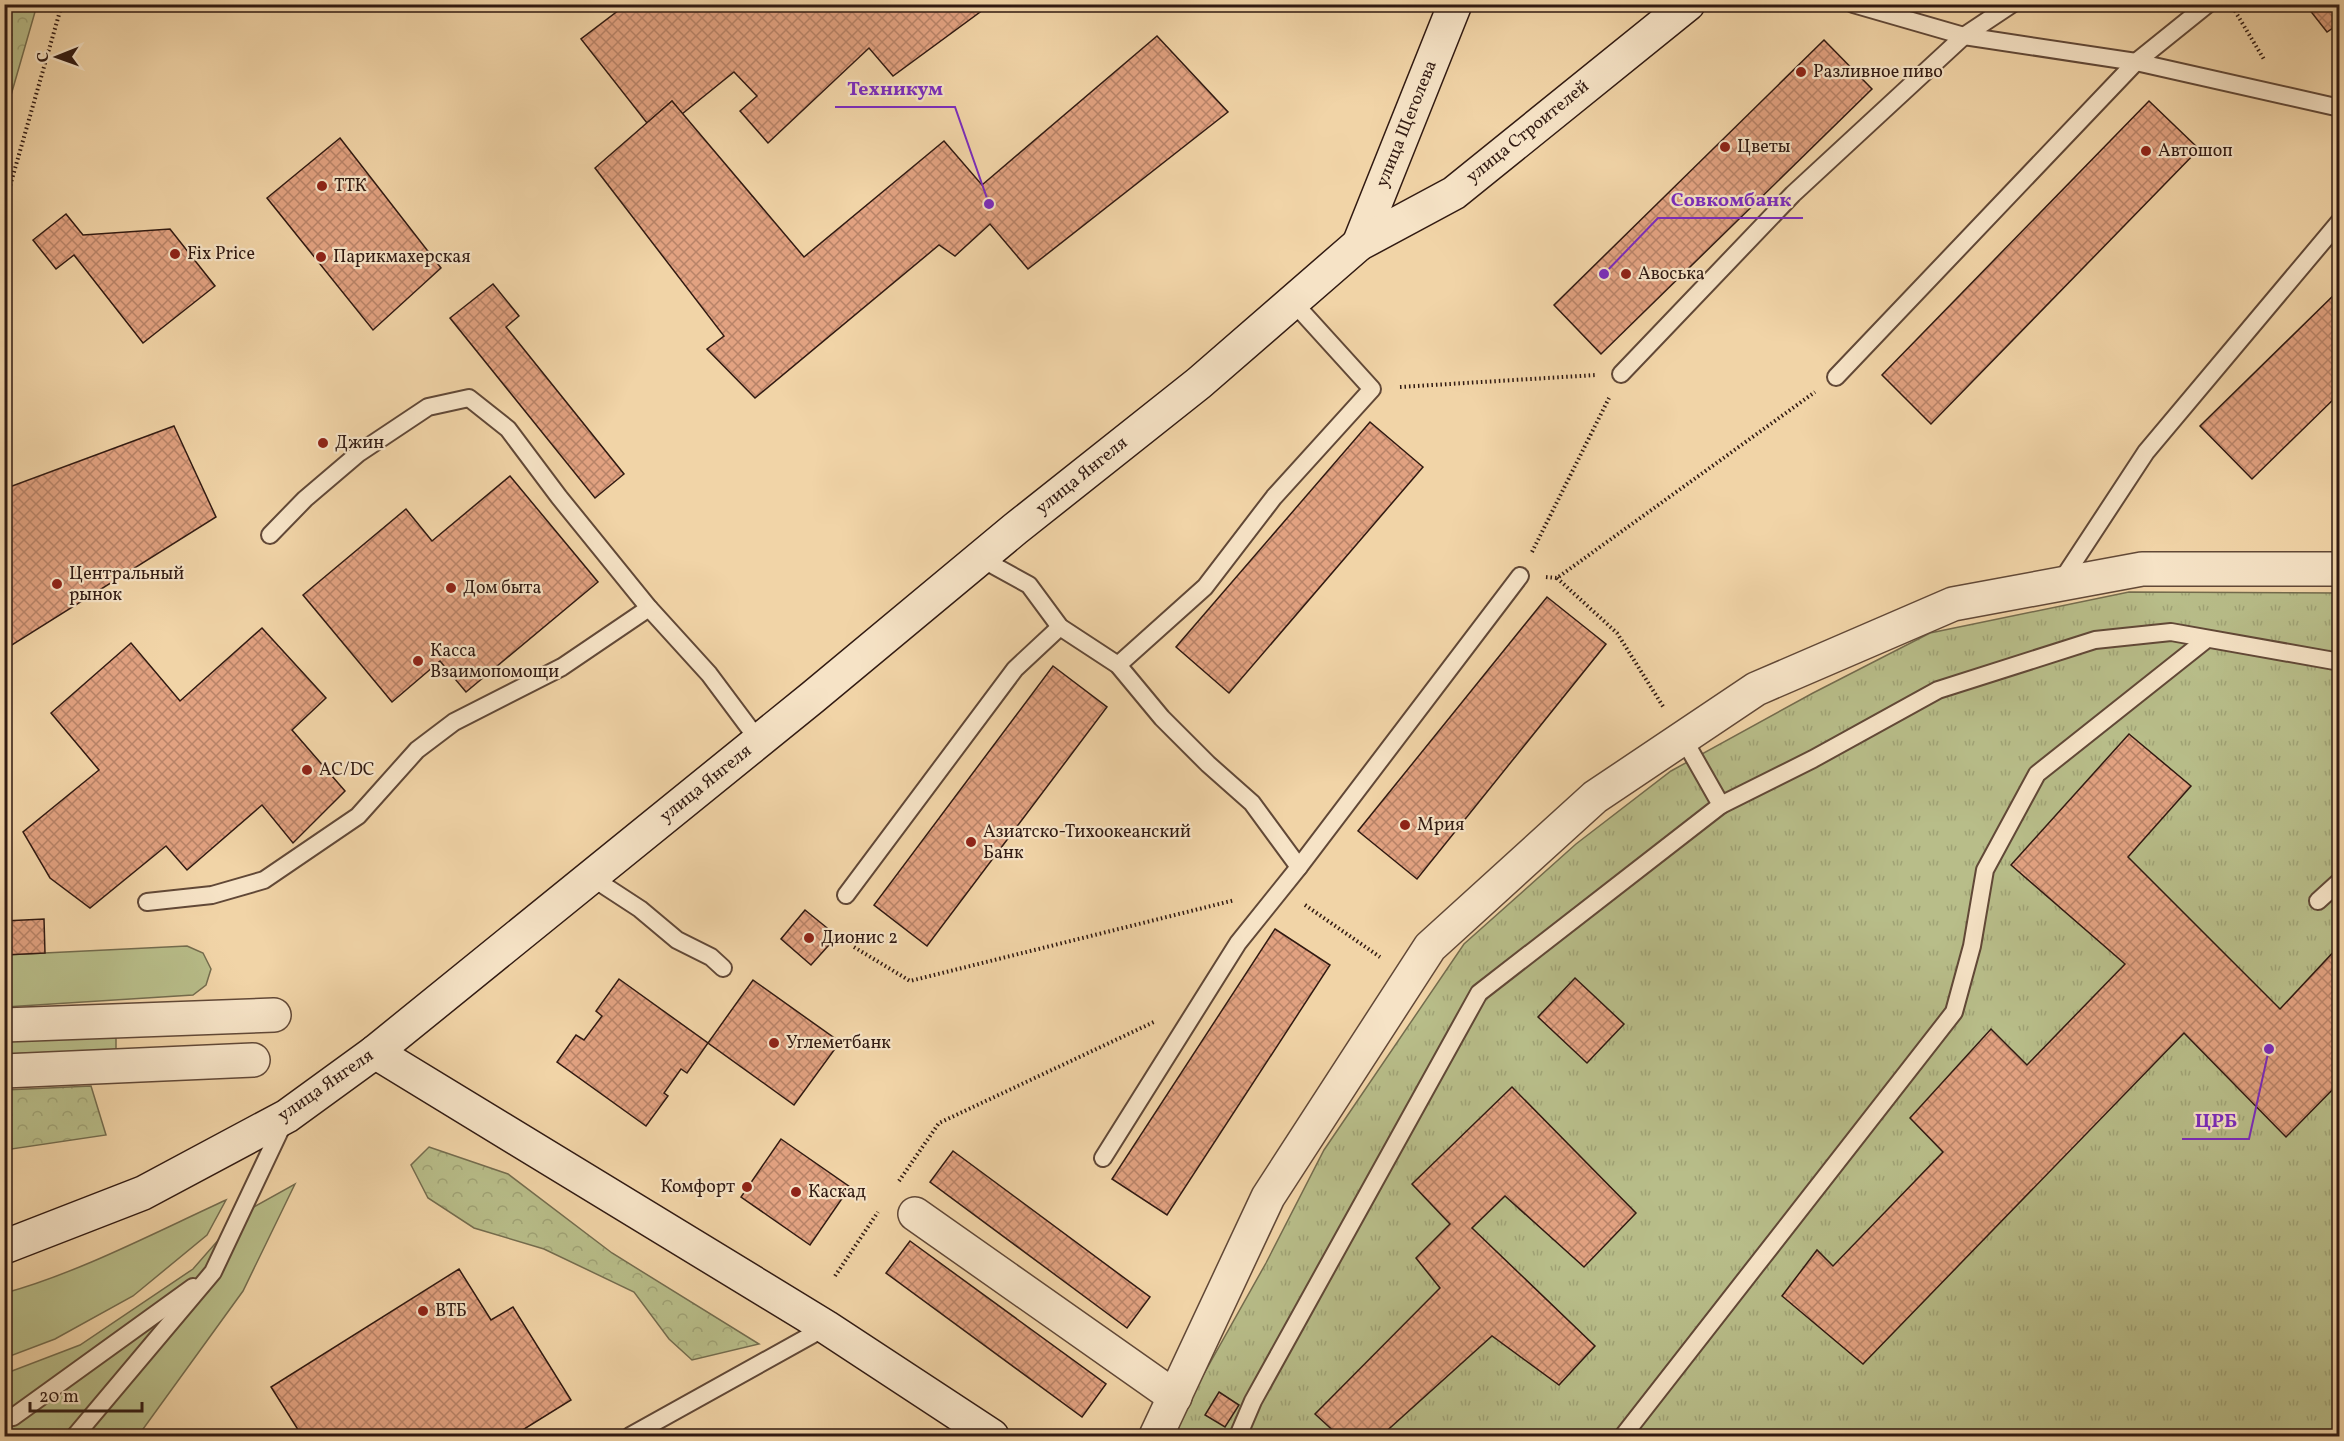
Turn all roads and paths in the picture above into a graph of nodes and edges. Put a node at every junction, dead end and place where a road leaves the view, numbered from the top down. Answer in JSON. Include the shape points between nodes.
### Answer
{"nodes":[{"id":1,"x":62,"y":4,"type":"edge"},
{"id":2,"x":1455,"y":4,"type":"edge"},
{"id":3,"x":1688,"y":4,"type":"edge"},
{"id":4,"x":1853,"y":4,"type":"edge"},
{"id":5,"x":2012,"y":4,"type":"edge"},
{"id":6,"x":2208,"y":4,"type":"edge"},
{"id":7,"x":2231,"y":4,"type":"edge"},
{"id":8,"x":1964,"y":36,"type":"junction"},
{"id":9,"x":2136,"y":62,"type":"junction"},
{"id":10,"x":2286,"y":95,"type":"junction"},
{"id":11,"x":2340,"y":108,"type":"edge"},
{"id":12,"x":4,"y":207,"type":"edge"},
{"id":13,"x":2340,"y":221,"type":"edge"},
{"id":14,"x":1359,"y":244,"type":"junction"},
{"id":15,"x":1293,"y":302,"type":"junction"},
{"id":16,"x":1621,"y":374,"type":"junction"},
{"id":17,"x":1836,"y":377,"type":"joint"},
{"id":18,"x":1372,"y":389,"type":"junction"},
{"id":19,"x":4,"y":402,"type":"edge"},
{"id":20,"x":6,"y":468,"type":"edge"},
{"id":21,"x":270,"y":535,"type":"dead end"},
{"id":22,"x":980,"y":558,"type":"junction"},
{"id":23,"x":2340,"y":569,"type":"edge"},
{"id":24,"x":1520,"y":576,"type":"junction"},
{"id":25,"x":1557,"y":578,"type":"junction"},
{"id":26,"x":2059,"y":585,"type":"junction"},
{"id":27,"x":649,"y":608,"type":"junction"},
{"id":28,"x":1060,"y":627,"type":"junction"},
{"id":29,"x":2207,"y":639,"type":"junction"},
{"id":30,"x":2340,"y":662,"type":"edge"},
{"id":31,"x":1118,"y":665,"type":"junction"},
{"id":32,"x":1683,"y":738,"type":"junction"},
{"id":33,"x":759,"y":741,"type":"junction"},
{"id":34,"x":1721,"y":805,"type":"junction"},
{"id":35,"x":1299,"y":867,"type":"junction"},
{"id":36,"x":591,"y":877,"type":"junction"},
{"id":37,"x":2340,"y":881,"type":"edge"},
{"id":38,"x":1282,"y":888,"type":"junction"},
{"id":39,"x":846,"y":895,"type":"dead end"},
{"id":40,"x":2318,"y":901,"type":"dead end"},
{"id":41,"x":147,"y":902,"type":"dead end"},
{"id":42,"x":854,"y":947,"type":"dead end"},
{"id":43,"x":723,"y":968,"type":"dead end"},
{"id":44,"x":1410,"y":978,"type":"junction"},
{"id":45,"x":1202,"y":999,"type":"junction"},
{"id":46,"x":274,"y":1015,"type":"dead end"},
{"id":47,"x":4,"y":1025,"type":"edge"},
{"id":48,"x":375,"y":1052,"type":"junction"},
{"id":49,"x":253,"y":1060,"type":"dead end"},
{"id":50,"x":4,"y":1071,"type":"edge"},
{"id":51,"x":287,"y":1116,"type":"junction"},
{"id":52,"x":1103,"y":1158,"type":"dead end"},
{"id":53,"x":893,"y":1190,"type":"dead end"},
{"id":54,"x":880,"y":1209,"type":"dead end"},
{"id":55,"x":915,"y":1214,"type":"dead end"},
{"id":56,"x":4,"y":1247,"type":"edge"},
{"id":57,"x":213,"y":1272,"type":"junction"},
{"id":58,"x":835,"y":1276,"type":"dead end"},
{"id":59,"x":826,"y":1327,"type":"junction"},
{"id":60,"x":1175,"y":1397,"type":"junction"},
{"id":61,"x":4,"y":1418,"type":"edge"},
{"id":62,"x":75,"y":1437,"type":"edge"},
{"id":63,"x":630,"y":1437,"type":"edge"},
{"id":64,"x":992,"y":1437,"type":"edge"},
{"id":65,"x":1156,"y":1437,"type":"edge"},
{"id":66,"x":1238,"y":1437,"type":"edge"},
{"id":67,"x":1623,"y":1437,"type":"edge"}],
"edges":[{"from":1,"to":12,"type":"path"},
{"from":2,"to":14,"type":"street","name":"улица Щеголева"},
{"from":3,"to":14,"type":"street","name":"улица Строителей","via":[[1454,193]]},
{"from":4,"to":8,"type":"lane"},
{"from":5,"to":8,"type":"lane"},
{"from":6,"to":9,"type":"lane"},
{"from":7,"to":10,"type":"path"},
{"from":8,"to":9,"type":"lane"},
{"from":8,"to":16,"type":"lane","via":[[1793,194]]},
{"from":9,"to":10,"type":"lane"},
{"from":9,"to":17,"type":"lane"},
{"from":10,"to":11,"type":"lane"},
{"from":13,"to":26,"type":"lane","via":[[2146,452]]},
{"from":14,"to":15,"type":"street","name":"улица Янгеля"},
{"from":15,"to":18,"type":"lane"},
{"from":15,"to":22,"type":"street","name":"улица Янгеля","via":[[1199,383]]},
{"from":16,"to":18,"type":"path"},
{"from":16,"to":24,"type":"path"},
{"from":17,"to":25,"type":"path"},
{"from":18,"to":31,"type":"lane","via":[[1274,497],[1204,587]]},
{"from":19,"to":20,"type":"path"},
{"from":21,"to":27,"type":"lane","via":[[305,499],[360,453],[428,407],[469,398],[508,429]]},
{"from":22,"to":28,"type":"lane","via":[[1029,585]]},
{"from":22,"to":33,"type":"street","name":"улица Янгеля"},
{"from":23,"to":26,"type":"street","via":[[2142,570]]},
{"from":24,"to":25,"type":"path"},
{"from":24,"to":35,"type":"lane"},
{"from":25,"to":32,"type":"path","via":[[1617,633]]},
{"from":26,"to":32,"type":"street","via":[[1953,603],[1756,690]]},
{"from":27,"to":33,"type":"lane","via":[[709,674]]},
{"from":27,"to":41,"type":"lane","via":[[562,667],[454,722],[417,750],[358,816],[264,880],[212,895]]},
{"from":28,"to":31,"type":"lane"},
{"from":28,"to":39,"type":"lane","via":[[1015,669]]},
{"from":29,"to":30,"type":"lane"},
{"from":29,"to":34,"type":"lane","via":[[2171,632],[2095,640],[1938,690]]},
{"from":29,"to":67,"type":"lane","via":[[2037,774],[1985,870],[1972,946],[1954,1012]]},
{"from":31,"to":35,"type":"lane","via":[[1162,718],[1252,803]]},
{"from":32,"to":34,"type":"lane"},
{"from":32,"to":44,"type":"street","via":[[1595,797],[1430,946]]},
{"from":33,"to":36,"type":"street","name":"улица Янгеля"},
{"from":34,"to":66,"type":"lane","via":[[1479,993],[1252,1401]]},
{"from":35,"to":38,"type":"lane"},
{"from":36,"to":43,"type":"lane","via":[[640,909],[677,940],[711,957]]},
{"from":36,"to":48,"type":"street","name":"улица Янгеля"},
{"from":37,"to":40,"type":"lane"},
{"from":38,"to":42,"type":"path","via":[[910,981]]},
{"from":38,"to":44,"type":"path"},
{"from":38,"to":45,"type":"lane","via":[[1238,943]]},
{"from":44,"to":60,"type":"street","via":[[1268,1197]]},
{"from":45,"to":52,"type":"lane"},
{"from":45,"to":53,"type":"path","via":[[939,1123]]},
{"from":46,"to":47,"type":"street"},
{"from":48,"to":51,"type":"street","name":"улица Янгеля"},
{"from":48,"to":59,"type":"street"},
{"from":49,"to":50,"type":"street"},
{"from":51,"to":56,"type":"street","name":"улица Янгеля","via":[[143,1193]]},
{"from":51,"to":57,"type":"lane"},
{"from":54,"to":58,"type":"path"},
{"from":55,"to":60,"type":"street"},
{"from":57,"to":61,"type":"lane","via":[[13,1417]]},
{"from":57,"to":62,"type":"lane"},
{"from":59,"to":63,"type":"lane"},
{"from":59,"to":64,"type":"street"},
{"from":60,"to":65,"type":"street"}]}
